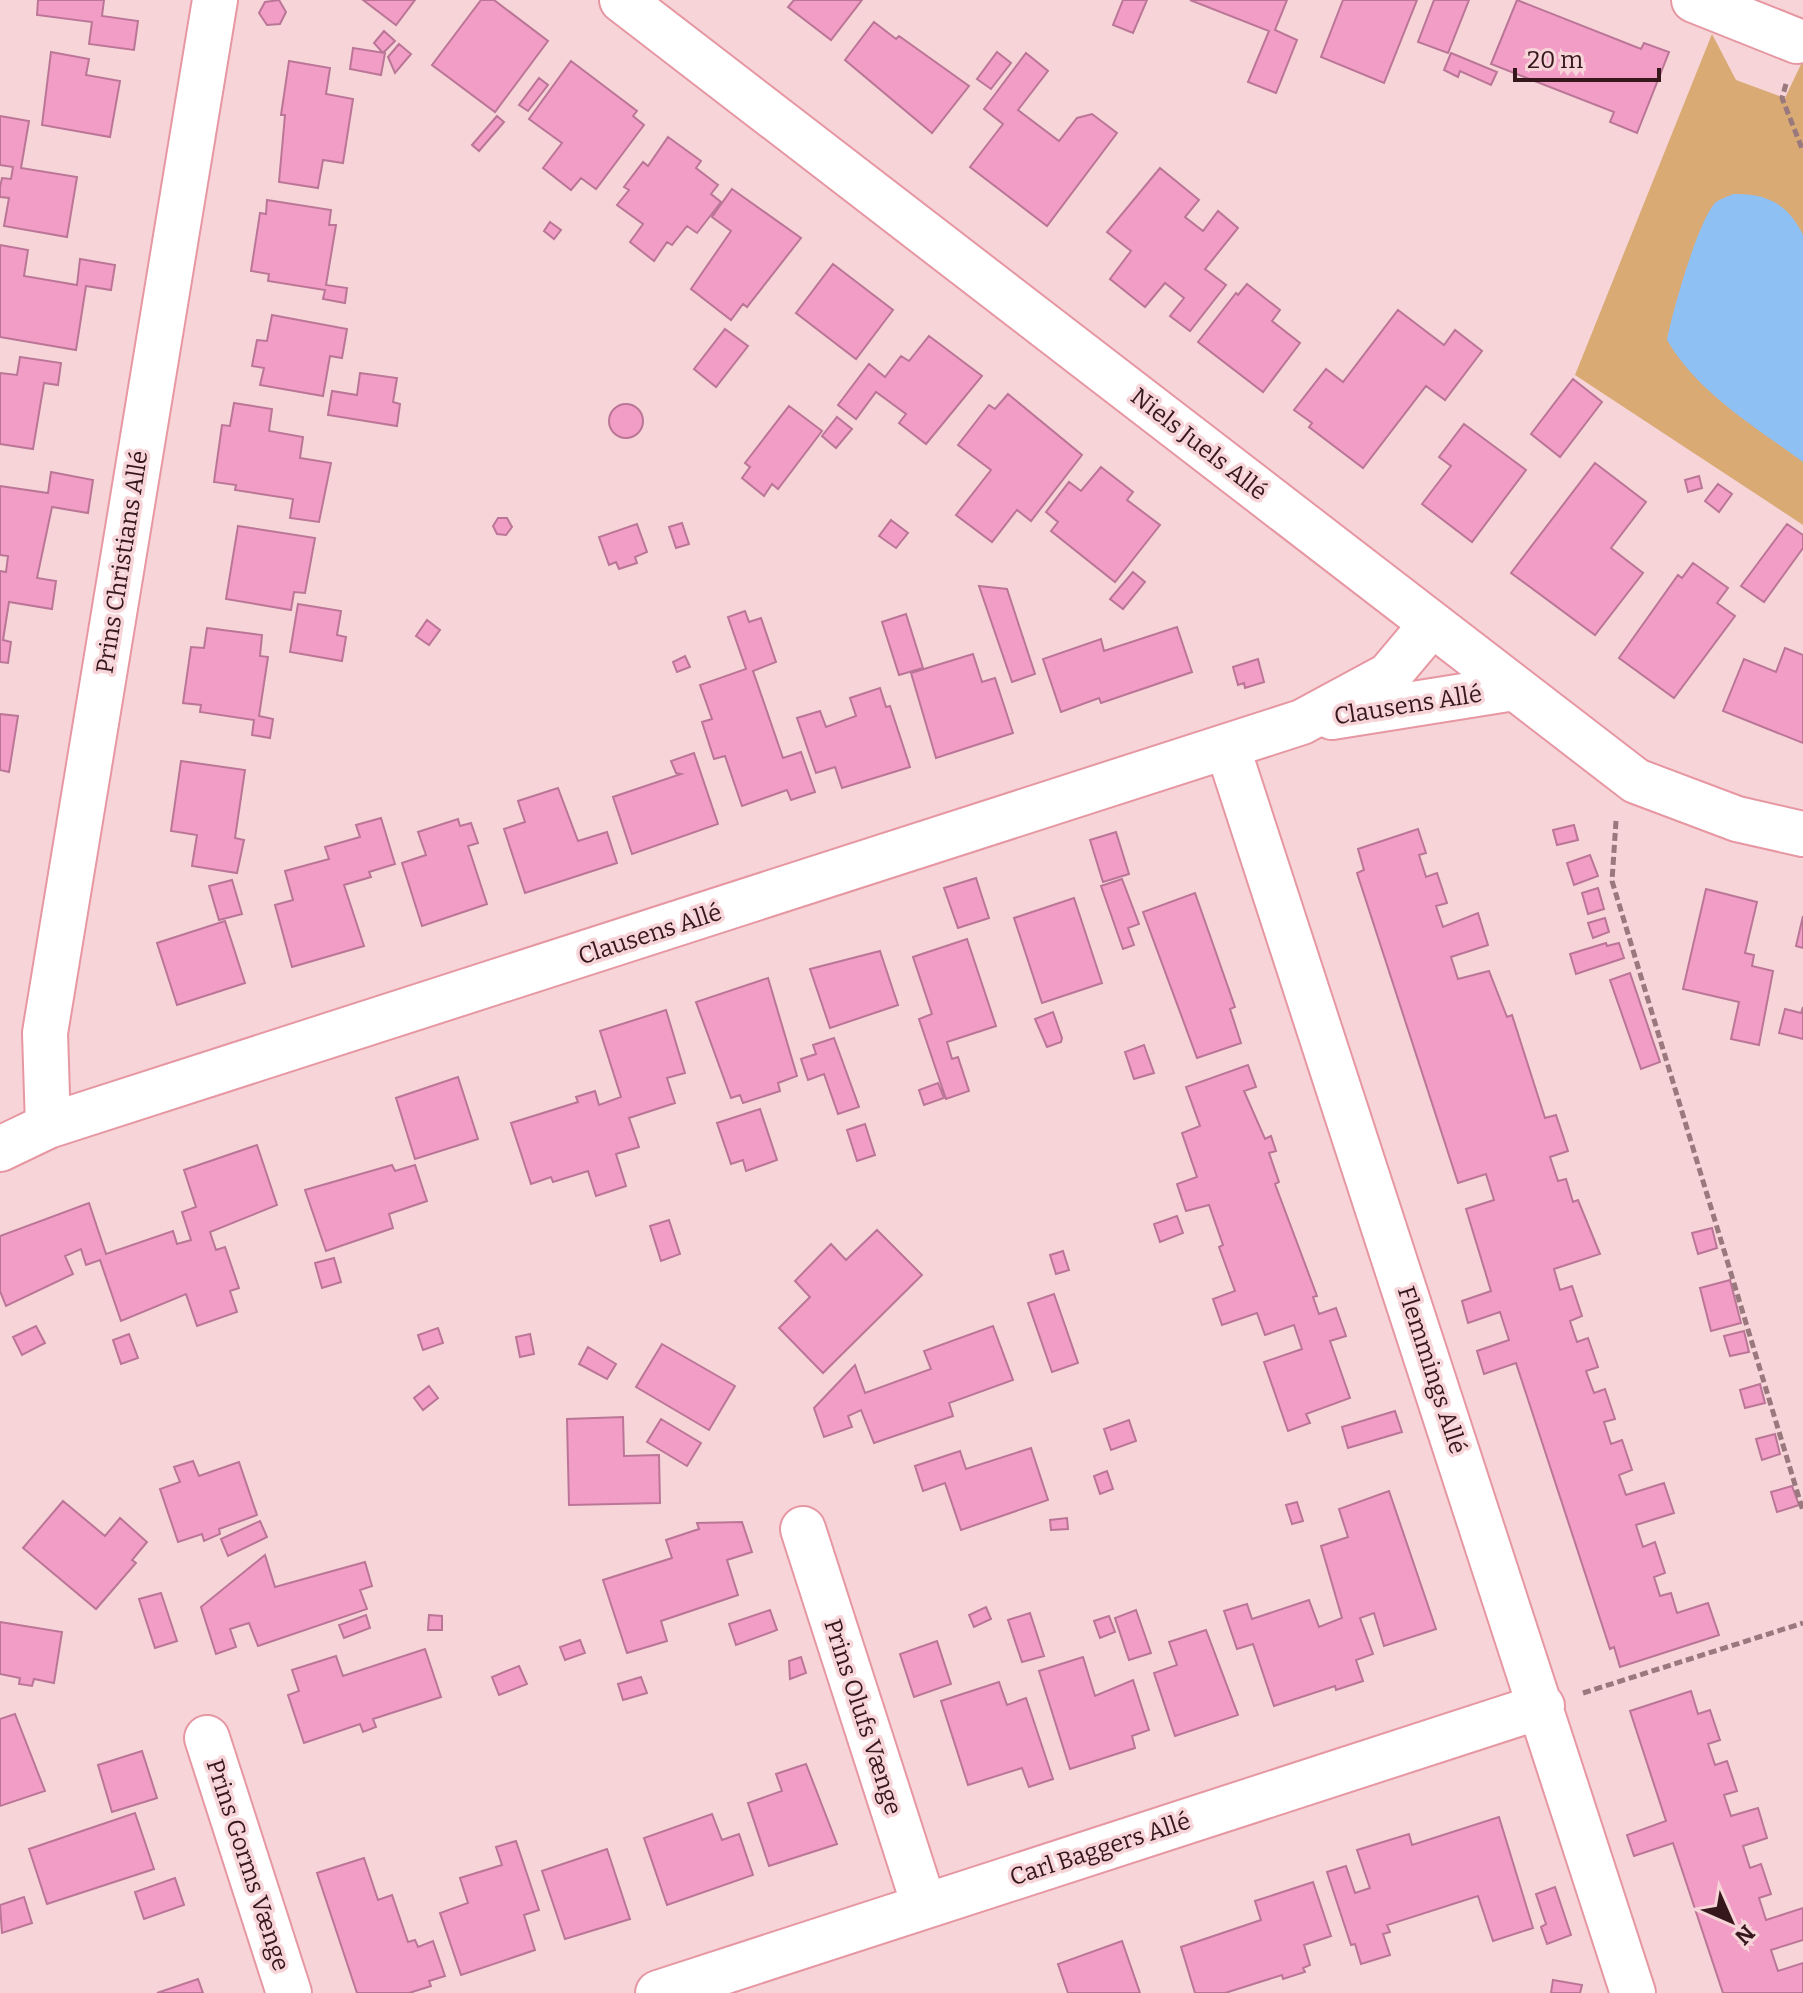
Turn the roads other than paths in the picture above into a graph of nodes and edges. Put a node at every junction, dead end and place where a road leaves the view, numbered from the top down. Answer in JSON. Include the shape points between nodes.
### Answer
{"nodes":[{"id":1,"x":215,"y":0,"type":"edge"},
{"id":2,"x":622,"y":0,"type":"edge"},
{"id":3,"x":1694,"y":0,"type":"edge"},
{"id":4,"x":1797,"y":41,"type":"road end"},
{"id":5,"x":1432,"y":624,"type":"junction"},
{"id":6,"x":1514,"y":688,"type":"junction"},
{"id":7,"x":1302,"y":722,"type":"junction"},
{"id":8,"x":1228,"y":749,"type":"junction"},
{"id":9,"x":1803,"y":834,"type":"edge"},
{"id":10,"x":48,"y":1126,"type":"junction"},
{"id":11,"x":0,"y":1149,"type":"edge"},
{"id":12,"x":803,"y":1529,"type":"dead end"},
{"id":13,"x":1542,"y":1706,"type":"junction"},
{"id":14,"x":207,"y":1738,"type":"dead end"},
{"id":15,"x":924,"y":1905,"type":"junction"},
{"id":16,"x":289,"y":1993,"type":"edge"},
{"id":17,"x":658,"y":1993,"type":"edge"},
{"id":18,"x":1633,"y":1993,"type":"edge"}],
"edges":[{"from":1,"to":10,"type":"street","name":"Prins Christians Allé","via":[[45,1033]]},
{"from":2,"to":5,"type":"street","name":"Niels Juels Allé"},
{"from":3,"to":4,"type":"street"},
{"from":5,"to":6,"type":"street","name":"Niels Juels Allé"},
{"from":5,"to":7,"type":"street","name":"Clausens Allé","via":[[1389,675]]},
{"from":6,"to":7,"type":"street","name":"Clausens Allé"},
{"from":6,"to":9,"type":"street","name":"Niels Juels Allé","via":[[1636,781],[1737,819]]},
{"from":7,"to":8,"type":"street","name":"Clausens Allé"},
{"from":8,"to":10,"type":"street","name":"Clausens Allé"},
{"from":8,"to":13,"type":"street","name":"Flemmings Allé"},
{"from":10,"to":11,"type":"street","name":"Clausens Allé"},
{"from":12,"to":15,"type":"street","name":"Prins Olufs Vænge"},
{"from":13,"to":15,"type":"street","name":"Carl Baggers Allé"},
{"from":13,"to":18,"type":"street","name":"Flemmings Allé"},
{"from":14,"to":16,"type":"street","name":"Prins Gorms Vænge"},
{"from":15,"to":17,"type":"street","name":"Carl Baggers Allé"}]}
